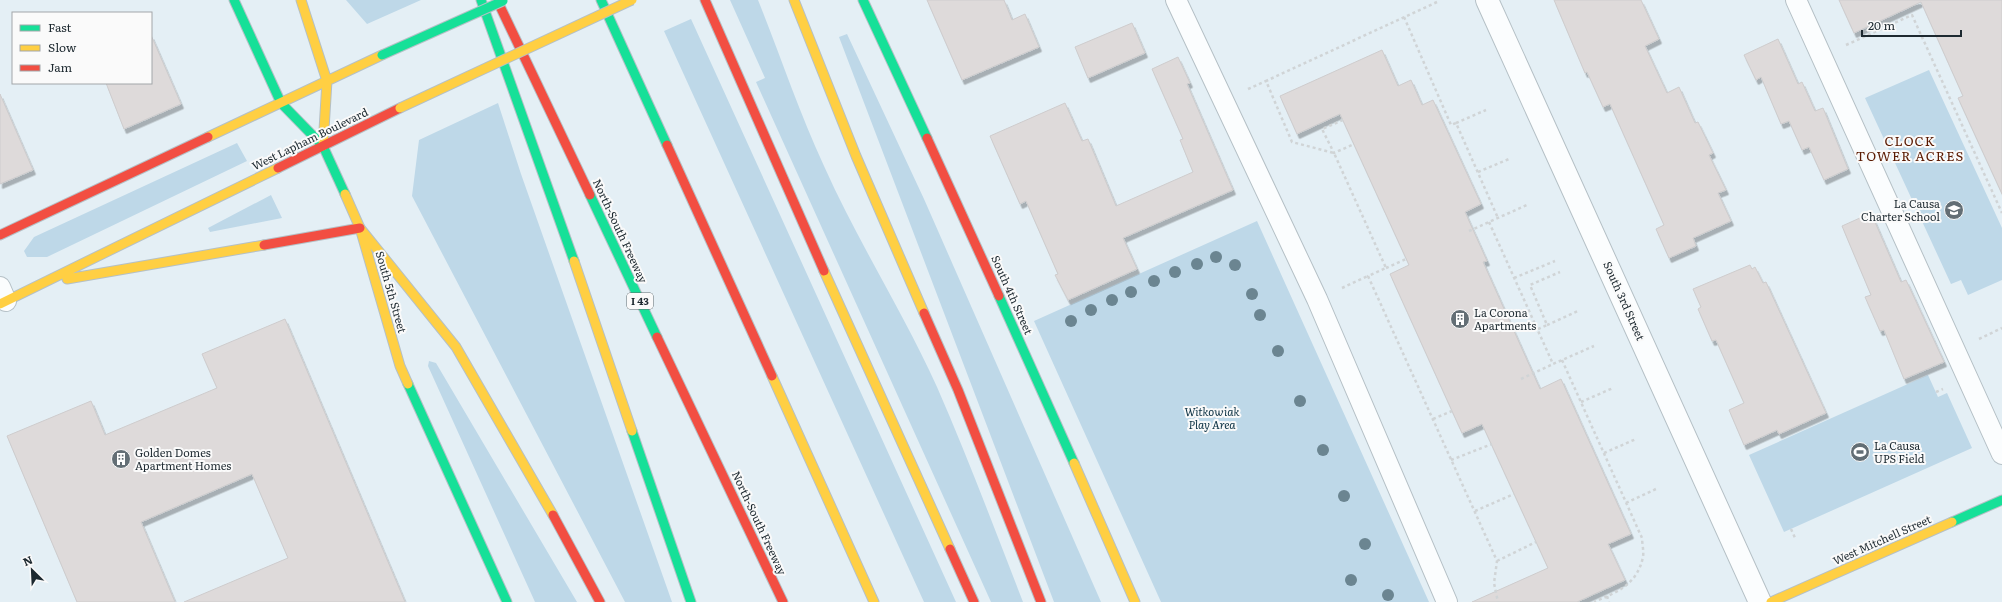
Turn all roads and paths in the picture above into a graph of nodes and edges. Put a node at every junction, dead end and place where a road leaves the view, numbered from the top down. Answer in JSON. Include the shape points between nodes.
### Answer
{"nodes":[{"id":1,"x":234,"y":0,"type":"edge"},
{"id":2,"x":301,"y":0,"type":"edge"},
{"id":3,"x":481,"y":0,"type":"edge"},
{"id":4,"x":497,"y":0,"type":"edge"},
{"id":5,"x":504,"y":0,"type":"edge"},
{"id":6,"x":601,"y":0,"type":"edge"},
{"id":7,"x":632,"y":0,"type":"edge"},
{"id":8,"x":705,"y":0,"type":"edge"},
{"id":9,"x":794,"y":0,"type":"edge"},
{"id":10,"x":863,"y":0,"type":"edge"},
{"id":11,"x":1176,"y":0,"type":"edge"},
{"id":12,"x":1487,"y":0,"type":"edge"},
{"id":13,"x":1796,"y":0,"type":"edge"},
{"id":14,"x":1437,"y":2,"type":"dead end"},
{"id":15,"x":1404,"y":17,"type":"junction"},
{"id":16,"x":1822,"y":56,"type":"junction"},
{"id":17,"x":327,"y":81,"type":"junction"},
{"id":18,"x":281,"y":103,"type":"junction"},
{"id":19,"x":1486,"y":110,"type":"dead end"},
{"id":20,"x":1343,"y":120,"type":"dead end"},
{"id":21,"x":1456,"y":123,"type":"junction"},
{"id":22,"x":1354,"y":144,"type":"dead end"},
{"id":23,"x":323,"y":146,"type":"junction"},
{"id":24,"x":1334,"y":153,"type":"junction"},
{"id":25,"x":1508,"y":159,"type":"dead end"},
{"id":26,"x":1478,"y":172,"type":"junction"},
{"id":27,"x":1529,"y":204,"type":"dead end"},
{"id":28,"x":2002,"y":213,"type":"edge"},
{"id":29,"x":1498,"y":218,"type":"junction"},
{"id":30,"x":1489,"y":222,"type":"junction"},
{"id":31,"x":360,"y":228,"type":"junction"},
{"id":32,"x":1469,"y":231,"type":"dead end"},
{"id":33,"x":0,"y":235,"type":"edge"},
{"id":34,"x":1406,"y":259,"type":"dead end"},
{"id":35,"x":1555,"y":261,"type":"dead end"},
{"id":36,"x":1386,"y":268,"type":"junction"},
{"id":37,"x":1560,"y":272,"type":"dead end"},
{"id":38,"x":1368,"y":276,"type":"junction"},
{"id":39,"x":1514,"y":278,"type":"junction"},
{"id":40,"x":1354,"y":282,"type":"dead end"},
{"id":41,"x":44,"y":283,"type":"junction"},
{"id":42,"x":2,"y":297,"type":"edge"},
{"id":43,"x":1578,"y":311,"type":"dead end"},
{"id":44,"x":1548,"y":325,"type":"junction"},
{"id":45,"x":1538,"y":329,"type":"junction"},
{"id":46,"x":1594,"y":346,"type":"dead end"},
{"id":47,"x":1562,"y":360,"type":"junction"},
{"id":48,"x":1553,"y":364,"type":"junction"},
{"id":49,"x":1521,"y":379,"type":"dead end"},
{"id":50,"x":1613,"y":388,"type":"dead end"},
{"id":51,"x":1581,"y":402,"type":"junction"},
{"id":52,"x":1452,"y":411,"type":"dead end"},
{"id":53,"x":1433,"y":419,"type":"junction"},
{"id":54,"x":1636,"y":439,"type":"dead end"},
{"id":55,"x":1492,"y":444,"type":"dead end"},
{"id":56,"x":1604,"y":453,"type":"junction"},
{"id":57,"x":2002,"y":454,"type":"edge"},
{"id":58,"x":1451,"y":460,"type":"junction"},
{"id":59,"x":1658,"y":488,"type":"dead end"},
{"id":60,"x":1514,"y":494,"type":"dead end"},
{"id":61,"x":2002,"y":500,"type":"edge"},
{"id":62,"x":1626,"y":503,"type":"junction"},
{"id":63,"x":1475,"y":511,"type":"junction"},
{"id":64,"x":1791,"y":529,"type":"dead end"},
{"id":65,"x":1796,"y":540,"type":"dead end"},
{"id":66,"x":1536,"y":542,"type":"dead end"},
{"id":67,"x":1497,"y":561,"type":"junction"},
{"id":68,"x":1607,"y":596,"type":"junction"},
{"id":69,"x":507,"y":602,"type":"edge"},
{"id":70,"x":600,"y":602,"type":"edge"},
{"id":71,"x":691,"y":602,"type":"edge"},
{"id":72,"x":783,"y":602,"type":"edge"},
{"id":73,"x":874,"y":602,"type":"edge"},
{"id":74,"x":974,"y":602,"type":"edge"},
{"id":75,"x":1041,"y":602,"type":"edge"},
{"id":76,"x":1135,"y":602,"type":"edge"},
{"id":77,"x":1447,"y":602,"type":"edge"},
{"id":78,"x":1498,"y":602,"type":"edge"},
{"id":79,"x":1594,"y":602,"type":"edge"},
{"id":80,"x":1609,"y":602,"type":"edge"},
{"id":81,"x":1760,"y":602,"type":"edge"},
{"id":82,"x":1771,"y":602,"type":"edge"}],
"edges":[{"from":1,"to":18,"type":"main road","name":"South 5th Street"},
{"from":2,"to":17,"type":"main road"},
{"from":3,"to":71,"type":"main road"},
{"from":4,"to":72,"type":"main road","name":"North-South Freeway","number":"I 43"},
{"from":5,"to":17,"type":"main road","bridge":true},
{"from":6,"to":73,"type":"main road"},
{"from":7,"to":23,"type":"main road","name":"West Lapham Boulevard","bridge":true},
{"from":8,"to":74,"type":"main road","via":[[842,313]]},
{"from":9,"to":75,"type":"main road","via":[[856,156],[958,390]]},
{"from":10,"to":76,"type":"main road","name":"South 4th Street","via":[[1012,324]]},
{"from":11,"to":77,"type":"lane","via":[[1314,292]]},
{"from":12,"to":81,"type":"street","name":"South 3rd Street"},
{"from":13,"to":16,"type":"lane"},
{"from":14,"to":15,"type":"path"},
{"from":15,"to":21,"type":"path","via":[[1451,125]]},
{"from":15,"to":24,"type":"path","via":[[1266,81],[1292,142]]},
{"from":16,"to":28,"type":"path","via":[[1912,15]]},
{"from":16,"to":57,"type":"lane"},
{"from":17,"to":18,"type":"main road"},
{"from":17,"to":23,"type":"main road"},
{"from":18,"to":23,"type":"main road","name":"South 5th Street"},
{"from":18,"to":33,"type":"main road"},
{"from":19,"to":21,"type":"path"},
{"from":20,"to":24,"type":"path","via":[[1322,129]]},
{"from":21,"to":26,"type":"path"},
{"from":22,"to":24,"type":"path"},
{"from":23,"to":31,"type":"main road","name":"South 5th Street"},
{"from":23,"to":41,"type":"main road","name":"West Lapham Boulevard"},
{"from":24,"to":36,"type":"path"},
{"from":25,"to":26,"type":"path"},
{"from":26,"to":29,"type":"path"},
{"from":27,"to":29,"type":"path"},
{"from":29,"to":30,"type":"path"},
{"from":30,"to":32,"type":"path"},
{"from":30,"to":39,"type":"path"},
{"from":31,"to":41,"type":"main road"},
{"from":31,"to":69,"type":"main road","name":"South 5th Street","via":[[400,366]]},
{"from":31,"to":70,"type":"main road","via":[[456,347],[538,487]]},
{"from":34,"to":36,"type":"path"},
{"from":35,"to":39,"type":"path"},
{"from":36,"to":38,"type":"path"},
{"from":37,"to":44,"type":"path","via":[[1530,285]]},
{"from":38,"to":40,"type":"path"},
{"from":38,"to":53,"type":"path"},
{"from":39,"to":45,"type":"path"},
{"from":41,"to":42,"type":"main road","name":"West Lapham Boulevard"},
{"from":43,"to":44,"type":"path"},
{"from":44,"to":45,"type":"path"},
{"from":45,"to":48,"type":"path"},
{"from":46,"to":47,"type":"path"},
{"from":47,"to":48,"type":"path"},
{"from":47,"to":51,"type":"path"},
{"from":48,"to":49,"type":"path"},
{"from":50,"to":51,"type":"path"},
{"from":51,"to":56,"type":"path"},
{"from":52,"to":53,"type":"path"},
{"from":53,"to":58,"type":"path"},
{"from":54,"to":56,"type":"path"},
{"from":55,"to":58,"type":"path"},
{"from":56,"to":62,"type":"path"},
{"from":58,"to":63,"type":"path"},
{"from":59,"to":62,"type":"path"},
{"from":60,"to":63,"type":"path"},
{"from":61,"to":82,"type":"main road","name":"West Mitchell Street"},
{"from":62,"to":68,"type":"path","via":[[1642,538],[1644,556],[1625,588]]},
{"from":63,"to":67,"type":"path"},
{"from":64,"to":65,"type":"path"},
{"from":66,"to":67,"type":"path"},
{"from":67,"to":78,"type":"path","via":[[1494,583]]},
{"from":68,"to":79,"type":"path"},
{"from":68,"to":80,"type":"path"}]}
